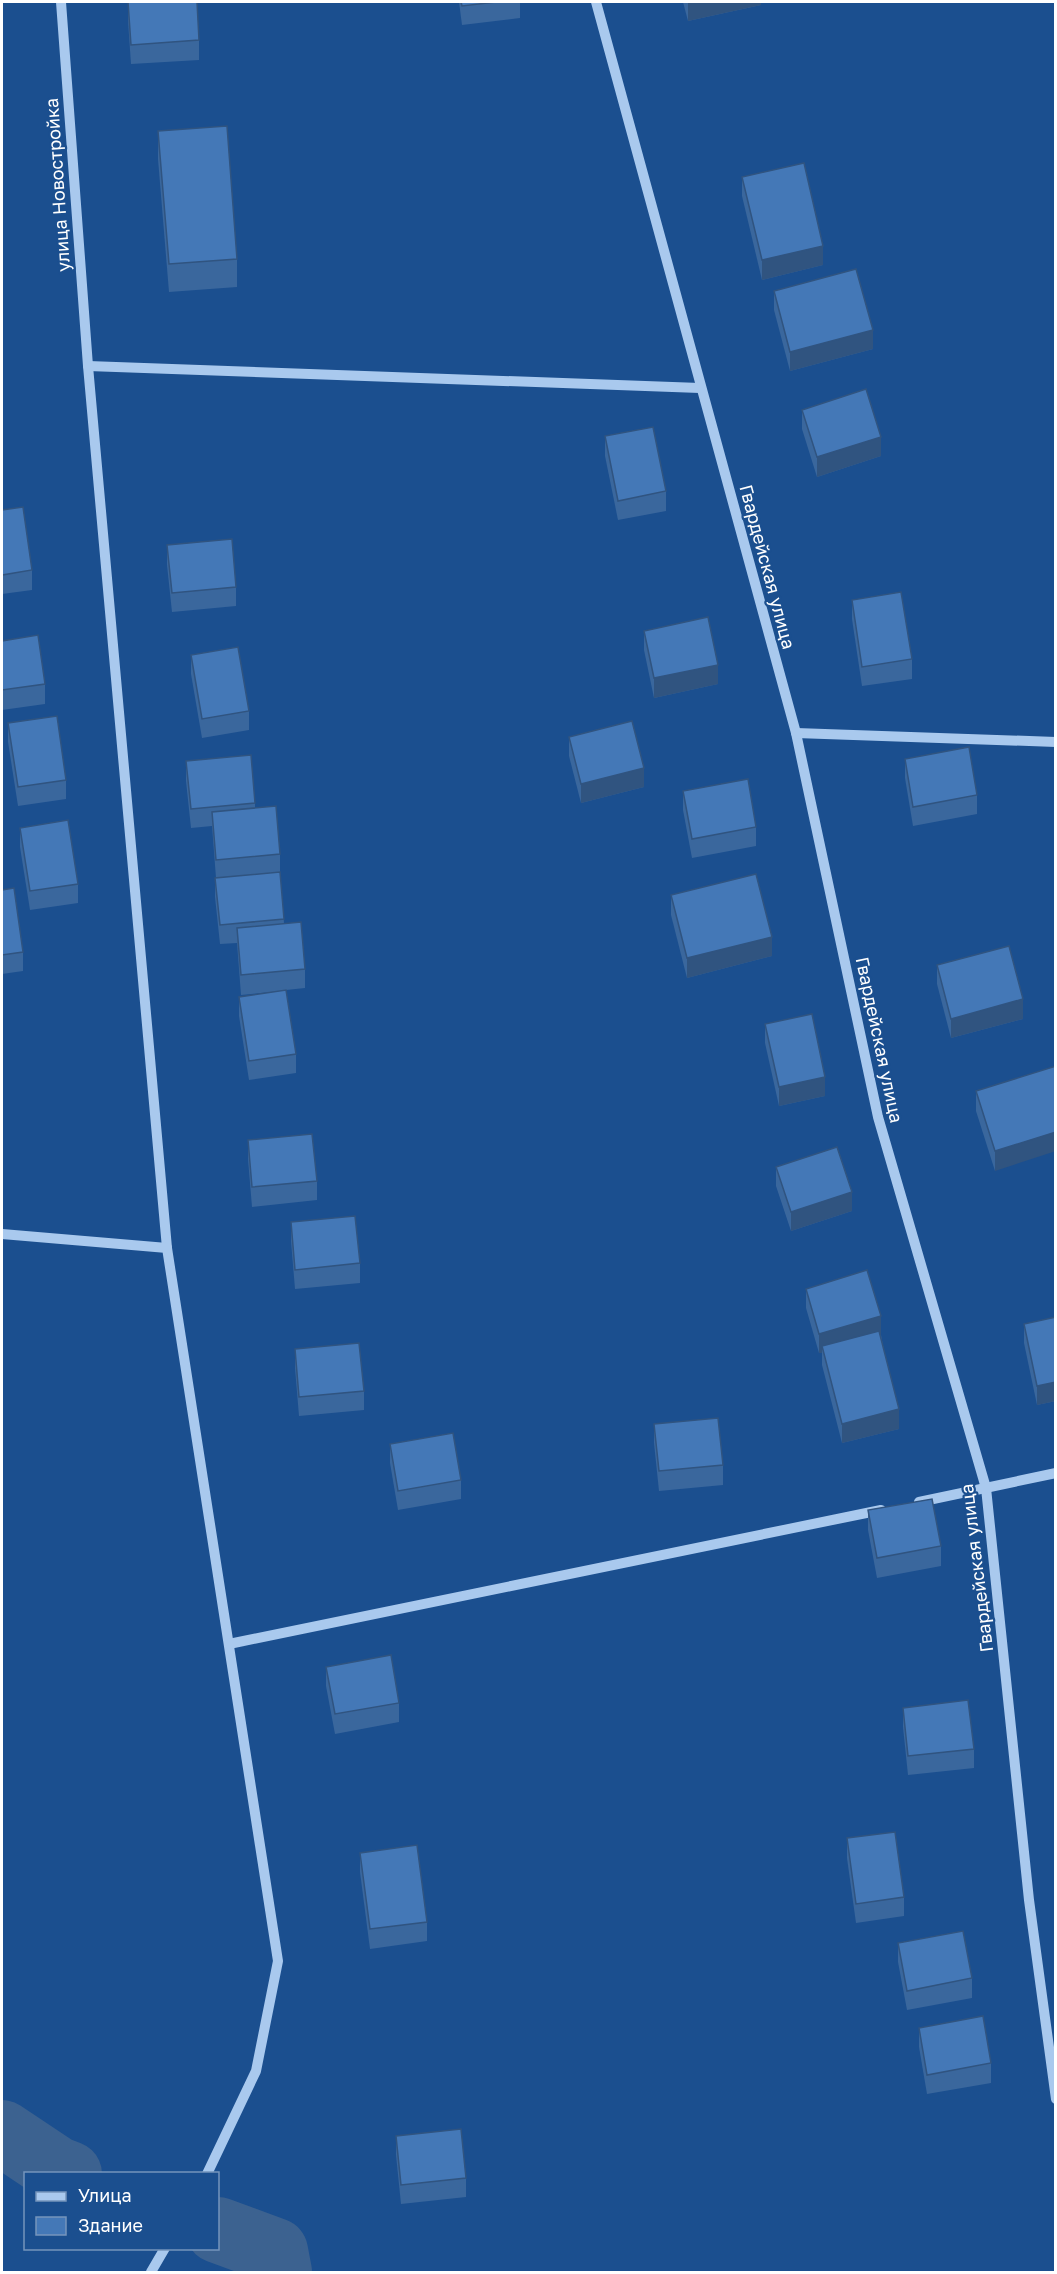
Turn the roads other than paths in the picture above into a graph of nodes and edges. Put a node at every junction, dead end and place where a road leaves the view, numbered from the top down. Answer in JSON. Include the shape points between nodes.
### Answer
{"nodes":[{"id":1,"x":61,"y":2,"type":"edge"},
{"id":2,"x":596,"y":2,"type":"edge"},
{"id":3,"x":88,"y":366,"type":"junction"},
{"id":4,"x":700,"y":388,"type":"junction"},
{"id":5,"x":796,"y":733,"type":"junction"},
{"id":6,"x":1056,"y":742,"type":"edge"},
{"id":7,"x":2,"y":1234,"type":"edge"},
{"id":8,"x":167,"y":1248,"type":"junction"},
{"id":9,"x":1056,"y":1473,"type":"edge"},
{"id":10,"x":986,"y":1488,"type":"junction"},
{"id":11,"x":904,"y":1505,"type":"edge"},
{"id":12,"x":893,"y":1507,"type":"edge"},
{"id":13,"x":229,"y":1644,"type":"junction"},
{"id":14,"x":1056,"y":2099,"type":"edge"},
{"id":15,"x":209,"y":2170,"type":"edge"},
{"id":16,"x":164,"y":2250,"type":"edge"},
{"id":17,"x":151,"y":2272,"type":"edge"}],
"edges":[{"from":1,"to":3,"type":"street","name":"улица Новостройка"},
{"from":2,"to":4,"type":"street","name":"Гвардейская улица"},
{"from":3,"to":4,"type":"street"},
{"from":3,"to":8,"type":"street","name":"улица Новостройка"},
{"from":4,"to":5,"type":"street","name":"Гвардейская улица"},
{"from":5,"to":6,"type":"street"},
{"from":5,"to":10,"type":"street","name":"Гвардейская улица","via":[[878,1117]]},
{"from":7,"to":8,"type":"street"},
{"from":8,"to":13,"type":"street","name":"улица Новостройка"},
{"from":9,"to":10,"type":"street"},
{"from":10,"to":11,"type":"street"},
{"from":10,"to":14,"type":"street","name":"Гвардейская улица","via":[[1029,1900]]},
{"from":12,"to":13,"type":"street"},
{"from":13,"to":15,"type":"street","name":"улица Новостройка","via":[[278,1961],[256,2071]]},
{"from":16,"to":17,"type":"street"}]}
